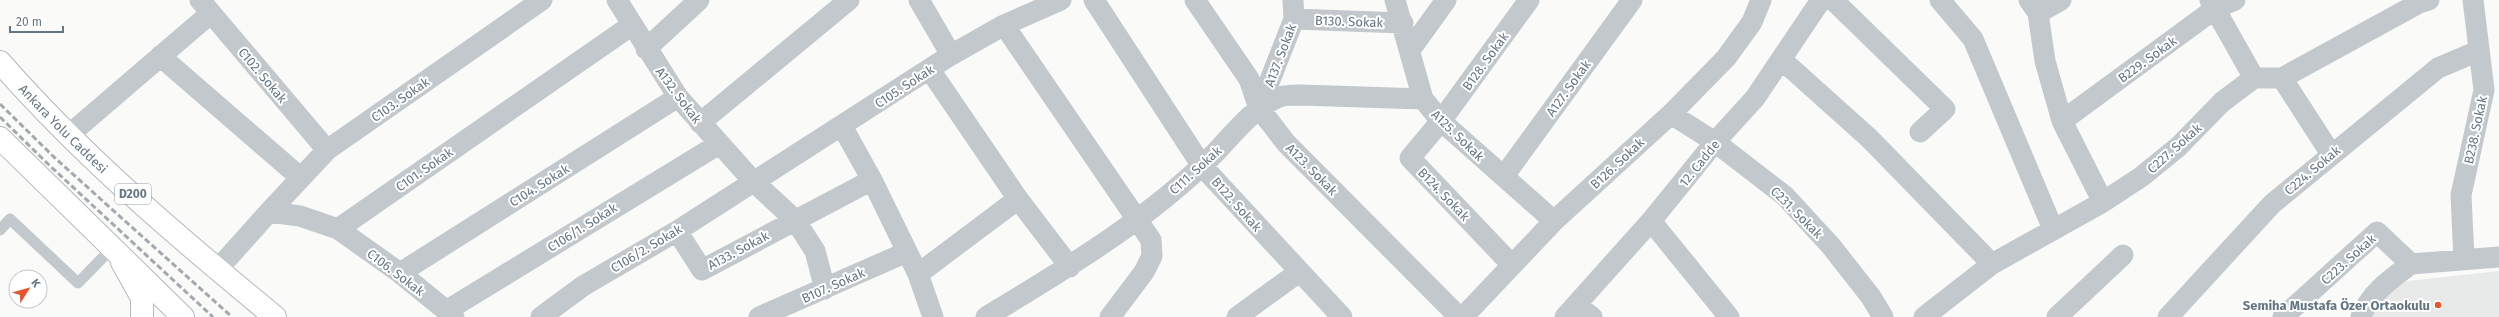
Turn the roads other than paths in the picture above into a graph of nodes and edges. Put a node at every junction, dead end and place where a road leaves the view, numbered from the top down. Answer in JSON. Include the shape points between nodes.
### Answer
{"nodes":[{"id":1,"x":542,"y":0,"type":"edge"},
{"id":2,"x":617,"y":0,"type":"edge"},
{"id":3,"x":699,"y":0,"type":"edge"},
{"id":4,"x":849,"y":0,"type":"edge"},
{"id":5,"x":919,"y":0,"type":"edge"},
{"id":6,"x":1061,"y":0,"type":"edge"},
{"id":7,"x":1094,"y":0,"type":"edge"},
{"id":8,"x":1195,"y":0,"type":"edge"},
{"id":9,"x":1395,"y":0,"type":"edge"},
{"id":10,"x":1446,"y":0,"type":"edge"},
{"id":11,"x":1529,"y":0,"type":"edge"},
{"id":12,"x":1632,"y":0,"type":"edge"},
{"id":13,"x":1761,"y":0,"type":"edge"},
{"id":14,"x":1821,"y":0,"type":"edge"},
{"id":15,"x":1832,"y":0,"type":"edge"},
{"id":16,"x":1940,"y":0,"type":"edge"},
{"id":17,"x":2061,"y":0,"type":"edge"},
{"id":18,"x":2472,"y":0,"type":"edge"},
{"id":19,"x":2422,"y":1,"type":"edge"},
{"id":20,"x":2220,"y":3,"type":"edge"},
{"id":21,"x":205,"y":6,"type":"edge"},
{"id":22,"x":2033,"y":7,"type":"edge"},
{"id":23,"x":1294,"y":10,"type":"edge"},
{"id":24,"x":1403,"y":23,"type":"junction"},
{"id":25,"x":632,"y":25,"type":"junction"},
{"id":26,"x":1004,"y":25,"type":"junction"},
{"id":27,"x":646,"y":49,"type":"junction"},
{"id":28,"x":1410,"y":50,"type":"junction"},
{"id":29,"x":2478,"y":51,"type":"junction"},
{"id":30,"x":951,"y":55,"type":"junction"},
{"id":31,"x":160,"y":56,"type":"junction"},
{"id":32,"x":1782,"y":60,"type":"junction"},
{"id":33,"x":0,"y":62,"type":"edge"},
{"id":34,"x":930,"y":70,"type":"junction"},
{"id":35,"x":2254,"y":78,"type":"junction"},
{"id":36,"x":2282,"y":78,"type":"junction"},
{"id":37,"x":2492,"y":89,"type":"edge"},
{"id":38,"x":678,"y":97,"type":"junction"},
{"id":39,"x":1423,"y":99,"type":"junction"},
{"id":40,"x":1259,"y":108,"type":"junction"},
{"id":41,"x":1670,"y":114,"type":"junction"},
{"id":42,"x":1441,"y":121,"type":"junction"},
{"id":43,"x":2062,"y":121,"type":"junction"},
{"id":44,"x":700,"y":123,"type":"junction"},
{"id":45,"x":842,"y":126,"type":"junction"},
{"id":46,"x":1920,"y":132,"type":"dead end"},
{"id":47,"x":70,"y":134,"type":"junction"},
{"id":48,"x":0,"y":138,"type":"edge"},
{"id":49,"x":1715,"y":142,"type":"junction"},
{"id":50,"x":719,"y":144,"type":"junction"},
{"id":51,"x":327,"y":150,"type":"junction"},
{"id":52,"x":2331,"y":154,"type":"junction"},
{"id":53,"x":1202,"y":166,"type":"junction"},
{"id":54,"x":1504,"y":176,"type":"junction"},
{"id":55,"x":301,"y":178,"type":"junction"},
{"id":56,"x":872,"y":180,"type":"junction"},
{"id":57,"x":753,"y":181,"type":"junction"},
{"id":58,"x":1018,"y":200,"type":"junction"},
{"id":59,"x":2103,"y":202,"type":"junction"},
{"id":60,"x":269,"y":212,"type":"junction"},
{"id":61,"x":794,"y":220,"type":"junction"},
{"id":62,"x":1138,"y":220,"type":"junction"},
{"id":63,"x":1554,"y":221,"type":"junction"},
{"id":64,"x":1651,"y":221,"type":"junction"},
{"id":65,"x":338,"y":229,"type":"junction"},
{"id":66,"x":2053,"y":229,"type":"junction"},
{"id":67,"x":0,"y":230,"type":"edge"},
{"id":68,"x":677,"y":231,"type":"junction"},
{"id":69,"x":113,"y":250,"type":"junction"},
{"id":70,"x":907,"y":252,"type":"junction"},
{"id":71,"x":2123,"y":255,"type":"dead end"},
{"id":72,"x":2499,"y":257,"type":"edge"},
{"id":73,"x":2464,"y":260,"type":"junction"},
{"id":74,"x":1992,"y":264,"type":"junction"},
{"id":75,"x":2411,"y":264,"type":"junction"},
{"id":76,"x":1512,"y":265,"type":"junction"},
{"id":77,"x":1070,"y":267,"type":"junction"},
{"id":78,"x":217,"y":270,"type":"junction"},
{"id":79,"x":1299,"y":272,"type":"junction"},
{"id":80,"x":400,"y":273,"type":"junction"},
{"id":81,"x":918,"y":274,"type":"junction"},
{"id":82,"x":825,"y":289,"type":"junction"},
{"id":83,"x":1577,"y":313,"type":"edge"},
{"id":84,"x":450,"y":314,"type":"edge"},
{"id":85,"x":1240,"y":316,"type":"edge"},
{"id":86,"x":142,"y":317,"type":"edge"},
{"id":87,"x":183,"y":317,"type":"edge"},
{"id":88,"x":275,"y":317,"type":"edge"},
{"id":89,"x":541,"y":317,"type":"edge"},
{"id":90,"x":759,"y":317,"type":"edge"},
{"id":91,"x":933,"y":317,"type":"edge"},
{"id":92,"x":986,"y":317,"type":"edge"},
{"id":93,"x":1110,"y":317,"type":"edge"},
{"id":94,"x":1342,"y":317,"type":"edge"},
{"id":95,"x":1459,"y":317,"type":"edge"},
{"id":96,"x":1462,"y":317,"type":"edge"},
{"id":97,"x":1729,"y":317,"type":"edge"},
{"id":98,"x":1883,"y":317,"type":"edge"},
{"id":99,"x":1924,"y":317,"type":"edge"},
{"id":100,"x":2057,"y":317,"type":"edge"},
{"id":101,"x":2168,"y":317,"type":"edge"},
{"id":102,"x":2283,"y":317,"type":"edge"},
{"id":103,"x":2362,"y":317,"type":"edge"}],
"edges":[{"from":1,"to":51,"type":"street","name":"C103. Sokak"},
{"from":2,"to":25,"type":"street","name":"A132. Sokak"},
{"from":3,"to":27,"type":"street"},
{"from":4,"to":44,"type":"street"},
{"from":5,"to":30,"type":"street"},
{"from":6,"to":26,"type":"street","name":"C105. Sokak"},
{"from":7,"to":53,"type":"street","name":"B122. Sokak"},
{"from":8,"to":40,"type":"street","name":"A123. Sokak","via":[[1249,79]]},
{"from":9,"to":24,"type":"street","name":"A125. Sokak"},
{"from":10,"to":28,"type":"street"},
{"from":11,"to":42,"type":"street","name":"B128. Sokak"},
{"from":12,"to":54,"type":"street","name":"A127. Sokak"},
{"from":13,"to":41,"type":"street","name":"B126. Sokak","via":[[1752,22],[1726,58]]},
{"from":14,"to":32,"type":"street","name":"12. Cadde"},
{"from":15,"to":46,"type":"street","via":[[1945,109]]},
{"from":16,"to":66,"type":"street","via":[[1973,39]]},
{"from":17,"to":22,"type":"street"},
{"from":18,"to":29,"type":"street","name":"B238. Sokak"},
{"from":19,"to":36,"type":"street"},
{"from":20,"to":35,"type":"street"},
{"from":20,"to":43,"type":"street","name":"B229. Sokak"},
{"from":21,"to":31,"type":"street"},
{"from":21,"to":51,"type":"street","name":"C102. Sokak"},
{"from":22,"to":43,"type":"street"},
{"from":23,"to":24,"type":"street","name":"B130. Sokak"},
{"from":23,"to":40,"type":"street","name":"A137. Sokak"},
{"from":24,"to":28,"type":"street","name":"A125. Sokak"},
{"from":25,"to":27,"type":"street","name":"A132. Sokak"},
{"from":25,"to":65,"type":"street","name":"C101. Sokak"},
{"from":26,"to":30,"type":"street","name":"C105. Sokak"},
{"from":26,"to":62,"type":"street"},
{"from":27,"to":38,"type":"street","name":"A132. Sokak"},
{"from":28,"to":39,"type":"street","name":"A125. Sokak"},
{"from":29,"to":37,"type":"street","name":"B238. Sokak"},
{"from":29,"to":52,"type":"street","name":"C224. Sokak","via":[[2438,68]]},
{"from":30,"to":34,"type":"street","name":"C105. Sokak"},
{"from":31,"to":47,"type":"street"},
{"from":31,"to":55,"type":"street"},
{"from":32,"to":49,"type":"street","name":"12. Cadde","via":[[1756,98]]},
{"from":32,"to":74,"type":"street","via":[[1869,138]]},
{"from":33,"to":47,"type":"main road","name":"Ankara Yolu Caddesi","number":"D200"},
{"from":34,"to":45,"type":"street","name":"C105. Sokak"},
{"from":34,"to":58,"type":"street"},
{"from":35,"to":36,"type":"street"},
{"from":35,"to":59,"type":"street","name":"C227. Sokak","via":[[2222,102],[2178,148]]},
{"from":36,"to":52,"type":"street"},
{"from":37,"to":73,"type":"street","name":"B238. Sokak","via":[[2461,195]]},
{"from":38,"to":44,"type":"street","name":"A132. Sokak"},
{"from":38,"to":80,"type":"street","name":"C104. Sokak"},
{"from":39,"to":40,"type":"street","name":"C111. Sokak","via":[[1280,96]]},
{"from":39,"to":42,"type":"street","name":"A125. Sokak"},
{"from":40,"to":53,"type":"street","name":"C111. Sokak"},
{"from":40,"to":95,"type":"street","name":"A123. Sokak","via":[[1286,143]]},
{"from":41,"to":49,"type":"street","name":"C231. Sokak"},
{"from":41,"to":63,"type":"street","name":"B126. Sokak"},
{"from":42,"to":54,"type":"street","name":"A125. Sokak"},
{"from":42,"to":76,"type":"street","name":"B124. Sokak","via":[[1410,158]]},
{"from":43,"to":59,"type":"street"},
{"from":44,"to":50,"type":"street","name":"A132. Sokak"},
{"from":45,"to":56,"type":"street"},
{"from":45,"to":57,"type":"street","name":"C105. Sokak"},
{"from":47,"to":78,"type":"main road","name":"Ankara Yolu Caddesi","number":"D200","via":[[164,224]]},
{"from":48,"to":69,"type":"main road"},
{"from":49,"to":64,"type":"street","name":"12. Cadde"},
{"from":49,"to":98,"type":"street","name":"C231. Sokak","via":[[1785,196],[1831,246],[1871,297]]},
{"from":50,"to":57,"type":"street","name":"A132. Sokak"},
{"from":50,"to":84,"type":"street","name":"C106/1. Sokak"},
{"from":51,"to":55,"type":"street","name":"C103. Sokak"},
{"from":52,"to":101,"type":"street","name":"C224. Sokak","via":[[2272,204]]},
{"from":53,"to":62,"type":"street","name":"C111. Sokak"},
{"from":53,"to":79,"type":"street","name":"B122. Sokak"},
{"from":54,"to":63,"type":"street","name":"A125. Sokak"},
{"from":55,"to":60,"type":"street","name":"C103. Sokak"},
{"from":56,"to":61,"type":"street","name":"A133. Sokak"},
{"from":56,"to":70,"type":"street"},
{"from":57,"to":61,"type":"street"},
{"from":57,"to":68,"type":"street","name":"C106/2. Sokak"},
{"from":58,"to":77,"type":"street"},
{"from":58,"to":81,"type":"street"},
{"from":59,"to":66,"type":"street","name":"C227. Sokak"},
{"from":60,"to":65,"type":"street","via":[[300,216]]},
{"from":60,"to":78,"type":"street"},
{"from":61,"to":68,"type":"street","name":"A133. Sokak","via":[[702,270]]},
{"from":61,"to":82,"type":"street","via":[[815,251]]},
{"from":62,"to":77,"type":"street","name":"C111. Sokak"},
{"from":62,"to":93,"type":"street","via":[[1151,240],[1152,256],[1144,272]]},
{"from":63,"to":76,"type":"street","name":"B126. Sokak"},
{"from":64,"to":83,"type":"street","name":"12. Cadde"},
{"from":64,"to":97,"type":"street"},
{"from":65,"to":80,"type":"street","name":"C106. Sokak"},
{"from":66,"to":74,"type":"street","name":"C227. Sokak"},
{"from":67,"to":69,"type":"lane","via":[[10,219],[78,282]]},
{"from":68,"to":89,"type":"street","name":"C106/2. Sokak","via":[[583,286]]},
{"from":69,"to":86,"type":"main road","via":[[134,280],[142,298]]},
{"from":69,"to":87,"type":"main road"},
{"from":70,"to":81,"type":"street"},
{"from":70,"to":82,"type":"street","name":"B107. Sokak"},
{"from":71,"to":100,"type":"street"},
{"from":72,"to":73,"type":"street"},
{"from":73,"to":75,"type":"street"},
{"from":74,"to":99,"type":"street","name":"C227. Sokak"},
{"from":75,"to":102,"type":"street","name":"C223. Sokak","via":[[2377,232]]},
{"from":75,"to":103,"type":"street","via":[[2381,287],[2366,306]]},
{"from":76,"to":96,"type":"street","name":"B126. Sokak"},
{"from":77,"to":92,"type":"street","name":"C111. Sokak"},
{"from":78,"to":88,"type":"main road","name":"Ankara Yolu Caddesi","number":"D200"},
{"from":79,"to":85,"type":"street"},
{"from":79,"to":94,"type":"street","name":"B122. Sokak"},
{"from":80,"to":84,"type":"street","name":"C106. Sokak"},
{"from":81,"to":91,"type":"street"},
{"from":82,"to":90,"type":"street","name":"B107. Sokak"}]}
